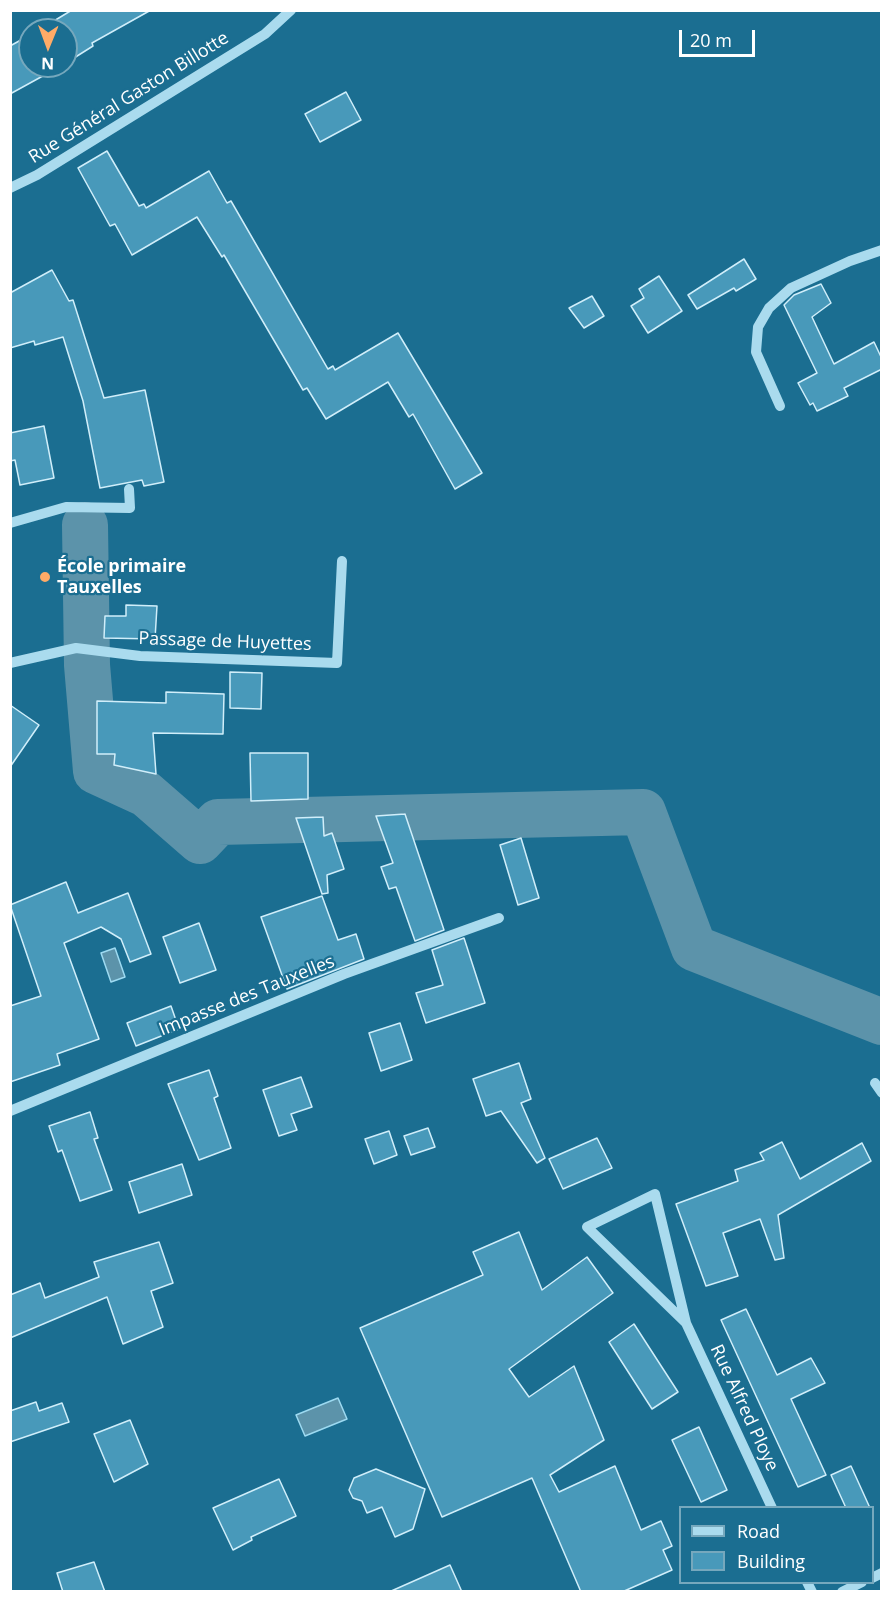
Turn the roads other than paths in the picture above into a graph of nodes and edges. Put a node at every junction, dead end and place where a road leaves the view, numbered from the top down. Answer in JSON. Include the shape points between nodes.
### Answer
{"nodes":[{"id":1,"x":291,"y":10,"type":"edge"},
{"id":2,"x":10,"y":188,"type":"edge"},
{"id":3,"x":882,"y":250,"type":"edge"},
{"id":4,"x":780,"y":406,"type":"dead end"},
{"id":5,"x":129,"y":489,"type":"dead end"},
{"id":6,"x":10,"y":522,"type":"edge"},
{"id":7,"x":342,"y":561,"type":"dead end"},
{"id":8,"x":10,"y":663,"type":"edge"},
{"id":9,"x":499,"y":918,"type":"dead end"},
{"id":10,"x":10,"y":1111,"type":"edge"},
{"id":11,"x":686,"y":1323,"type":"junction"},
{"id":12,"x":771,"y":1506,"type":"edge"},
{"id":13,"x":858,"y":1584,"type":"edge"},
{"id":14,"x":842,"y":1592,"type":"edge"}],
"edges":[{"from":1,"to":2,"type":"street","name":"Rue Général Gaston Billotte","via":[[265,34]]},
{"from":3,"to":4,"type":"street","via":[[791,288],[769,308],[758,327],[756,352]]},
{"from":5,"to":6,"type":"street","via":[[130,508],[66,507]]},
{"from":7,"to":8,"type":"street","name":"Passage de Huyettes","via":[[337,663],[140,656],[76,648]]},
{"from":9,"to":10,"type":"street","name":"Impasse des Tauxelles","via":[[344,974]]},
{"from":11,"to":11,"type":"street","name":"Rue Alfred Ploye","via":[[653,1291],[587,1227],[655,1194]]},
{"from":11,"to":12,"type":"street","name":"Rue Alfred Ploye"},
{"from":13,"to":14,"type":"street"}]}
